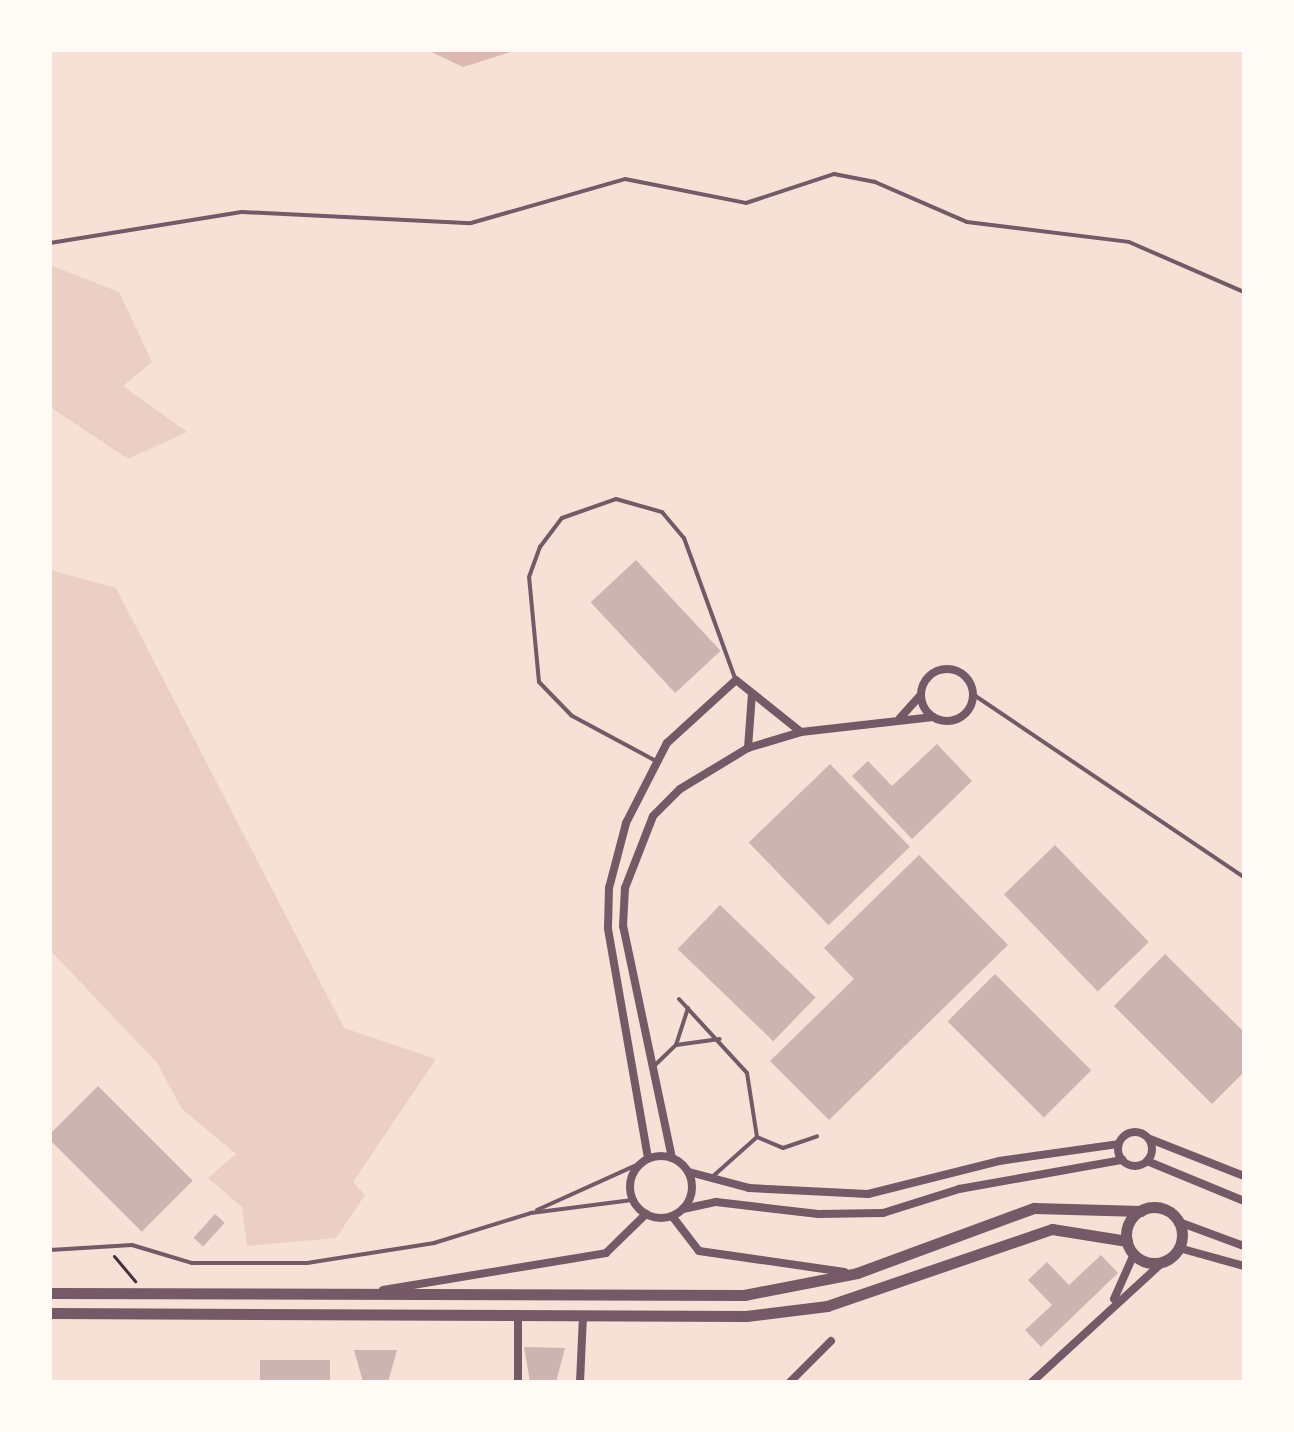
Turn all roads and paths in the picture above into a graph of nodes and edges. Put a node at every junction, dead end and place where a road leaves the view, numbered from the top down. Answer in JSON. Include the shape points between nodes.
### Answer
{"nodes":[{"id":1,"x":50,"y":243,"type":"edge"},
{"id":2,"x":1244,"y":292,"type":"edge"},
{"id":3,"x":736,"y":680,"type":"junction"},
{"id":4,"x":752,"y":694,"type":"junction"},
{"id":5,"x":921,"y":695,"type":"junction"},
{"id":6,"x":974,"y":695,"type":"junction"},
{"id":7,"x":933,"y":717,"type":"junction"},
{"id":8,"x":900,"y":718,"type":"junction"},
{"id":9,"x":801,"y":732,"type":"junction"},
{"id":10,"x":748,"y":748,"type":"junction"},
{"id":11,"x":656,"y":761,"type":"junction"},
{"id":12,"x":1244,"y":877,"type":"edge"},
{"id":13,"x":679,"y":999,"type":"dead end"},
{"id":14,"x":688,"y":1008,"type":"junction"},
{"id":15,"x":720,"y":1039,"type":"junction"},
{"id":16,"x":676,"y":1045,"type":"junction"},
{"id":17,"x":652,"y":1068,"type":"junction"},
{"id":18,"x":817,"y":1136,"type":"dead end"},
{"id":19,"x":757,"y":1137,"type":"junction"},
{"id":20,"x":1150,"y":1139,"type":"junction"},
{"id":21,"x":1118,"y":1144,"type":"junction"},
{"id":22,"x":648,"y":1158,"type":"junction"},
{"id":23,"x":672,"y":1158,"type":"junction"},
{"id":24,"x":1122,"y":1160,"type":"junction"},
{"id":25,"x":1147,"y":1161,"type":"junction"},
{"id":26,"x":639,"y":1164,"type":"junction"},
{"id":27,"x":689,"y":1172,"type":"junction"},
{"id":28,"x":1244,"y":1176,"type":"edge"},
{"id":29,"x":709,"y":1180,"type":"junction"},
{"id":30,"x":632,"y":1200,"type":"junction"},
{"id":31,"x":1244,"y":1201,"type":"edge"},
{"id":32,"x":683,"y":1209,"type":"junction"},
{"id":33,"x":1141,"y":1211,"type":"junction"},
{"id":34,"x":531,"y":1213,"type":"junction"},
{"id":35,"x":646,"y":1214,"type":"junction"},
{"id":36,"x":672,"y":1216,"type":"junction"},
{"id":37,"x":1179,"y":1222,"type":"junction"},
{"id":38,"x":1127,"y":1241,"type":"junction"},
{"id":39,"x":1244,"y":1246,"type":"edge"},
{"id":40,"x":107,"y":1247,"type":"junction"},
{"id":41,"x":1179,"y":1248,"type":"junction"},
{"id":42,"x":50,"y":1250,"type":"edge"},
{"id":43,"x":1134,"y":1254,"type":"junction"},
{"id":44,"x":1164,"y":1261,"type":"junction"},
{"id":45,"x":1244,"y":1266,"type":"edge"},
{"id":46,"x":857,"y":1273,"type":"junction"},
{"id":47,"x":369,"y":1292,"type":"junction"},
{"id":48,"x":50,"y":1293,"type":"edge"},
{"id":49,"x":145,"y":1293,"type":"junction"},
{"id":50,"x":744,"y":1295,"type":"junction"},
{"id":51,"x":1112,"y":1303,"type":"junction"},
{"id":52,"x":50,"y":1313,"type":"edge"},
{"id":53,"x":518,"y":1315,"type":"junction"},
{"id":54,"x":583,"y":1315,"type":"junction"},
{"id":55,"x":746,"y":1316,"type":"junction"},
{"id":56,"x":831,"y":1341,"type":"dead end"},
{"id":57,"x":518,"y":1382,"type":"edge"},
{"id":58,"x":580,"y":1382,"type":"edge"},
{"id":59,"x":790,"y":1382,"type":"edge"},
{"id":60,"x":1032,"y":1382,"type":"edge"}],
"edges":[{"from":1,"to":2,"type":"lane","via":[[242,212],[471,223],[625,179],[746,203],[834,174],[875,182],[967,222],[1129,242]]},
{"from":3,"to":4,"type":"street"},
{"from":3,"to":11,"type":"street","via":[[681,727]]},
{"from":3,"to":11,"type":"lane","via":[[684,538],[662,512],[616,499],[562,518],[529,577],[539,682],[572,716]]},
{"from":4,"to":9,"type":"street"},
{"from":4,"to":10,"type":"street"},
{"from":5,"to":6,"type":"street","via":[[927,678],[952,669],[968,678]]},
{"from":5,"to":7,"type":"street"},
{"from":5,"to":8,"type":"street"},
{"from":6,"to":7,"type":"street","via":[[956,720]]},
{"from":6,"to":12,"type":"lane"},
{"from":7,"to":8,"type":"street"},
{"from":8,"to":9,"type":"street"},
{"from":9,"to":10,"type":"street"},
{"from":10,"to":17,"type":"street","via":[[666,802],[643,834],[629,875],[623,926]]},
{"from":11,"to":22,"type":"street","via":[[626,823],[608,908]]},
{"from":13,"to":14,"type":"lane"},
{"from":14,"to":15,"type":"lane"},
{"from":14,"to":16,"type":"lane"},
{"from":15,"to":16,"type":"lane"},
{"from":15,"to":19,"type":"lane","via":[[747,1073]]},
{"from":16,"to":17,"type":"lane"},
{"from":17,"to":23,"type":"street"},
{"from":18,"to":19,"type":"lane","via":[[783,1148]]},
{"from":19,"to":29,"type":"lane"},
{"from":20,"to":21,"type":"street","via":[[1135,1131]]},
{"from":20,"to":25,"type":"street"},
{"from":20,"to":28,"type":"street"},
{"from":21,"to":24,"type":"street"},
{"from":21,"to":29,"type":"street","via":[[999,1161],[868,1194]]},
{"from":22,"to":23,"type":"street"},
{"from":22,"to":26,"type":"street"},
{"from":23,"to":27,"type":"street"},
{"from":24,"to":25,"type":"street"},
{"from":24,"to":32,"type":"street","via":[[959,1189],[883,1213],[818,1214],[716,1202]]},
{"from":25,"to":31,"type":"street"},
{"from":26,"to":30,"type":"street"},
{"from":26,"to":34,"type":"lane"},
{"from":27,"to":29,"type":"street"},
{"from":27,"to":32,"type":"street","via":[[692,1192]]},
{"from":30,"to":34,"type":"lane"},
{"from":30,"to":35,"type":"street"},
{"from":32,"to":36,"type":"street"},
{"from":33,"to":37,"type":"street","via":[[1158,1208]]},
{"from":33,"to":38,"type":"street","via":[[1129,1223]]},
{"from":33,"to":46,"type":"street","via":[[1034,1208]]},
{"from":34,"to":40,"type":"lane","via":[[434,1243],[307,1263],[192,1263],[132,1245]]},
{"from":35,"to":36,"type":"street"},
{"from":35,"to":47,"type":"street","via":[[606,1253]]},
{"from":36,"to":46,"type":"street","via":[[699,1251]]},
{"from":37,"to":39,"type":"street"},
{"from":37,"to":41,"type":"street"},
{"from":38,"to":43,"type":"street"},
{"from":38,"to":55,"type":"street","via":[[1052,1229],[827,1306]]},
{"from":40,"to":42,"type":"lane"},
{"from":40,"to":49,"type":"path"},
{"from":41,"to":44,"type":"street"},
{"from":41,"to":45,"type":"street"},
{"from":43,"to":44,"type":"street"},
{"from":43,"to":51,"type":"street"},
{"from":44,"to":51,"type":"street"},
{"from":46,"to":50,"type":"street"},
{"from":47,"to":49,"type":"street"},
{"from":47,"to":50,"type":"street"},
{"from":48,"to":49,"type":"street"},
{"from":50,"to":55,"type":"street"},
{"from":51,"to":60,"type":"street"},
{"from":52,"to":53,"type":"street"},
{"from":53,"to":54,"type":"street"},
{"from":53,"to":57,"type":"street"},
{"from":54,"to":55,"type":"street"},
{"from":54,"to":58,"type":"street"},
{"from":56,"to":59,"type":"street"}]}
